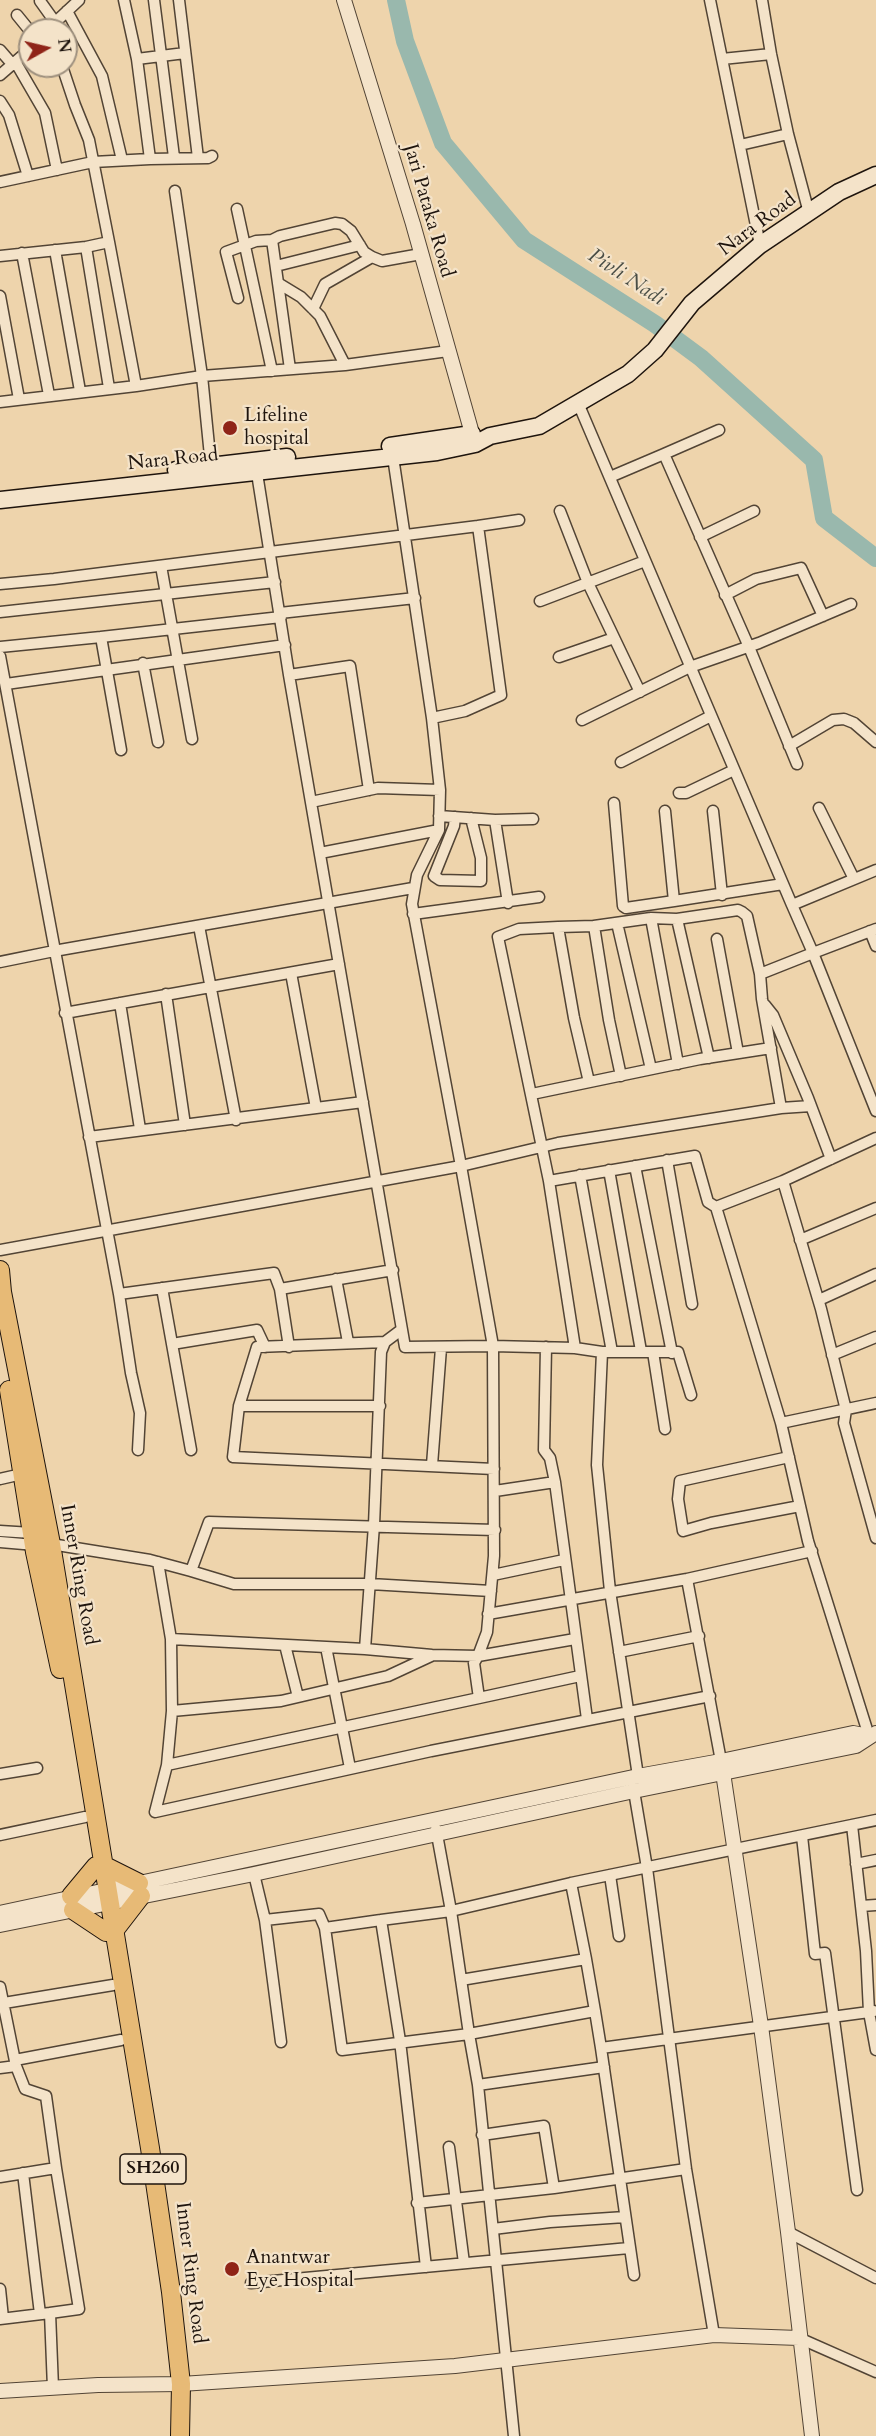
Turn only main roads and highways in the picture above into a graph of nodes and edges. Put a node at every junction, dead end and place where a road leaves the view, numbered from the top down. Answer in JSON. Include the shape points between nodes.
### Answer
{"nodes":[{"id":1,"x":876,"y":175,"type":"edge"},
{"id":2,"x":479,"y":438,"type":"junction"},
{"id":3,"x":256,"y":466,"type":"junction"},
{"id":4,"x":0,"y":490,"type":"edge"},
{"id":5,"x":0,"y":500,"type":"edge"},
{"id":6,"x":0,"y":1270,"type":"edge"},
{"id":7,"x":0,"y":1338,"type":"edge"},
{"id":8,"x":39,"y":1541,"type":"junction"},
{"id":9,"x":100,"y":1866,"type":"junction"},
{"id":10,"x":110,"y":1931,"type":"junction"},
{"id":11,"x":177,"y":2384,"type":"junction"},
{"id":12,"x":174,"y":2436,"type":"edge"},
{"id":13,"x":180,"y":2436,"type":"edge"}],
"edges":[{"from":1,"to":2,"type":"main road","name":"Nara Road","via":[[839,192],[760,245],[692,303],[655,350],[628,374],[539,426]]},
{"from":2,"to":3,"type":"main road","name":"Nara Road"},
{"from":2,"to":3,"type":"main road","name":"Nara Road","via":[[393,458]]},
{"from":3,"to":4,"type":"main road","name":"Nara Road","via":[[211,465]]},
{"from":3,"to":5,"type":"main road","name":"Nara Road"},
{"from":6,"to":8,"type":"highway","name":"Inner Ring Road"},
{"from":7,"to":8,"type":"highway","name":"Inner Ring Road","via":[[22,1474]]},
{"from":8,"to":9,"type":"highway","name":"Inner Ring Road"},
{"from":8,"to":9,"type":"highway","name":"Inner Ring Road","via":[[86,1817]]},
{"from":9,"to":10,"type":"highway","name":"Inner Ring Road"},
{"from":9,"to":10,"type":"highway","via":[[72,1903]]},
{"from":9,"to":10,"type":"highway","via":[[140,1890]]},
{"from":10,"to":11,"type":"highway","name":"Inner Ring Road","number":"SH260","via":[[164,2241]]},
{"from":10,"to":11,"type":"highway","name":"Inner Ring Road","via":[[113,1985],[140,2134]]},
{"from":11,"to":12,"type":"highway","name":"Inner Ring Road"},
{"from":11,"to":13,"type":"highway","name":"Inner Ring Road","number":"SH260"}]}
